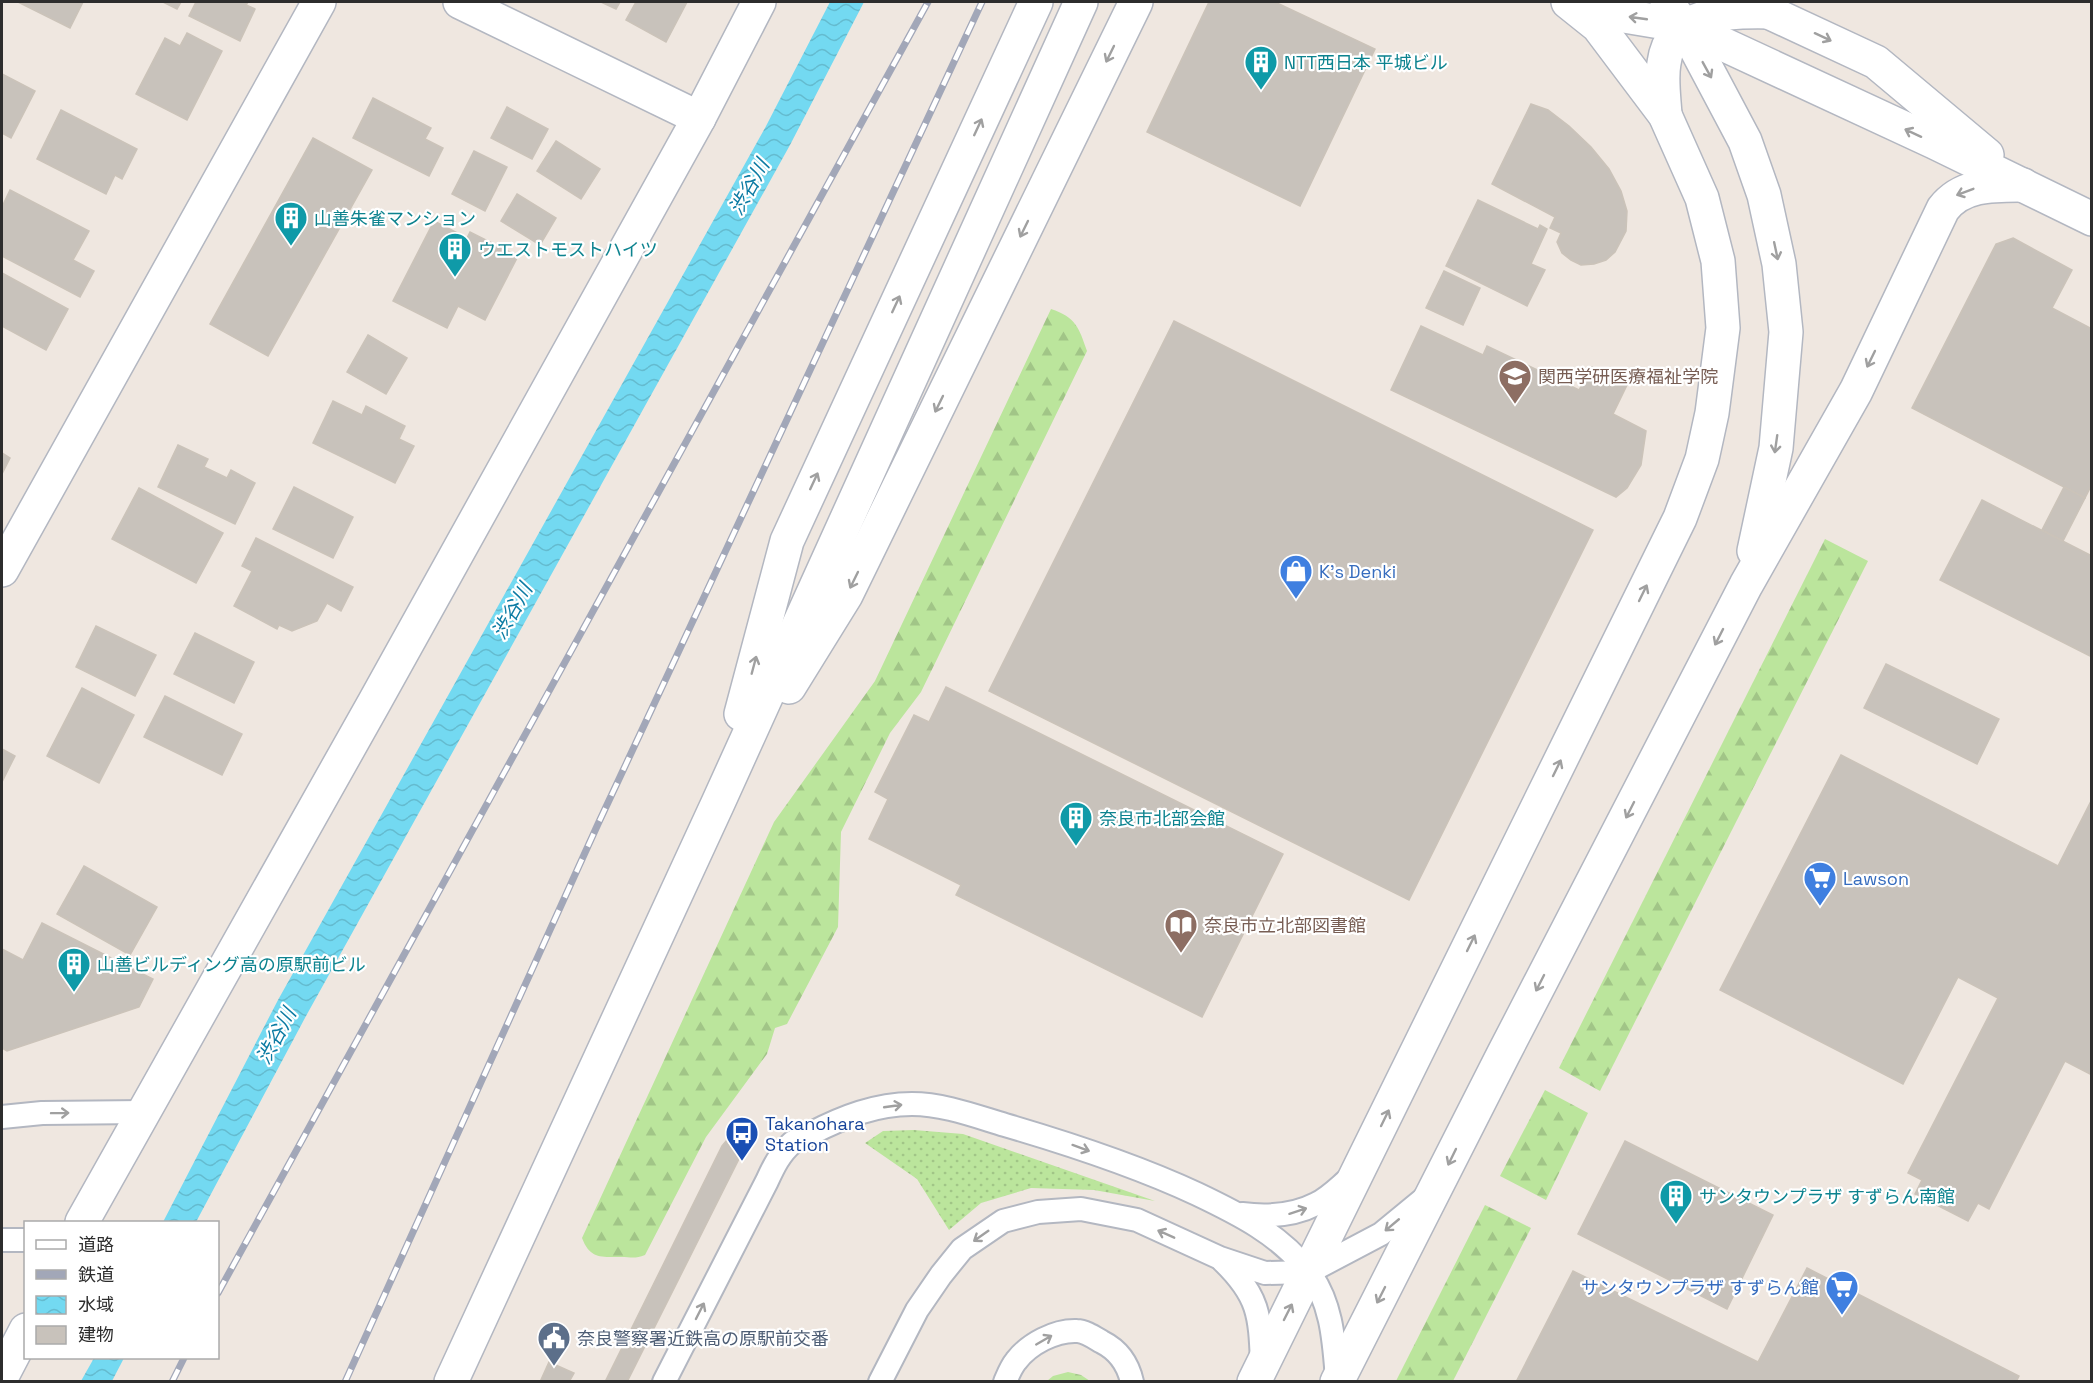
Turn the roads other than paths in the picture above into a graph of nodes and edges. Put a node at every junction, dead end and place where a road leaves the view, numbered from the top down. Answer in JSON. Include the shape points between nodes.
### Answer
{"nodes":[{"id":1,"x":319,"y":2,"type":"edge"},
{"id":2,"x":460,"y":2,"type":"edge"},
{"id":3,"x":759,"y":2,"type":"edge"},
{"id":4,"x":1036,"y":2,"type":"edge"},
{"id":5,"x":1081,"y":2,"type":"edge"},
{"id":6,"x":1136,"y":2,"type":"edge"},
{"id":7,"x":1568,"y":2,"type":"edge"},
{"id":8,"x":1574,"y":2,"type":"edge"},
{"id":9,"x":1759,"y":7,"type":"edge"},
{"id":10,"x":1676,"y":14,"type":"edge"},
{"id":11,"x":1665,"y":115,"type":"junction"},
{"id":12,"x":699,"y":118,"type":"junction"},
{"id":13,"x":2023,"y":185,"type":"junction"},
{"id":14,"x":2091,"y":219,"type":"edge"},
{"id":15,"x":2,"y":570,"type":"edge"},
{"id":16,"x":1746,"y":585,"type":"junction"},
{"id":17,"x":718,"y":803,"type":"junction"},
{"id":18,"x":144,"y":1112,"type":"junction"},
{"id":19,"x":2,"y":1117,"type":"edge"},
{"id":20,"x":1359,"y":1170,"type":"junction"},
{"id":21,"x":1437,"y":1187,"type":"junction"},
{"id":22,"x":1240,"y":1214,"type":"junction"},
{"id":23,"x":83,"y":1221,"type":"edge"},
{"id":24,"x":2,"y":1240,"type":"edge"},
{"id":25,"x":24,"y":1240,"type":"edge"},
{"id":26,"x":1220,"y":1258,"type":"junction"},
{"id":27,"x":1309,"y":1272,"type":"junction"},
{"id":28,"x":24,"y":1334,"type":"edge"},
{"id":29,"x":1258,"y":1373,"type":"edge"},
{"id":30,"x":2,"y":1376,"type":"edge"},
{"id":31,"x":1337,"y":1381,"type":"edge"},
{"id":32,"x":451,"y":1382,"type":"edge"},
{"id":33,"x":664,"y":1382,"type":"edge"},
{"id":34,"x":880,"y":1382,"type":"edge"},
{"id":35,"x":1005,"y":1382,"type":"edge"},
{"id":36,"x":1132,"y":1382,"type":"edge"}],
"edges":[{"from":1,"to":15,"type":"street"},
{"from":2,"to":12,"type":"street"},
{"from":3,"to":12,"type":"street"},
{"from":17,"to":4,"type":"street","one_way":true,"via":[[787,541]]},
{"from":5,"to":17,"type":"street"},
{"from":6,"to":17,"type":"street","one_way":true,"via":[[846,595]]},
{"from":7,"to":11,"type":"street","via":[[1598,26]]},
{"from":10,"to":8,"type":"street","one_way":true,"via":[[1600,12]]},
{"from":9,"to":10,"type":"street","via":[[1694,20]]},
{"from":9,"to":13,"type":"street","one_way":true,"via":[[1876,62]]},
{"from":10,"to":11,"type":"street","via":[[1663,64]]},
{"from":13,"to":10,"type":"street","one_way":true},
{"from":10,"to":16,"type":"street","one_way":true,"via":[[1745,141],[1764,195],[1780,276],[1786,332],[1776,448]]},
{"from":20,"to":11,"type":"street","one_way":true,"via":[[1680,518],[1702,459],[1723,328],[1718,261],[1702,198]]},
{"from":12,"to":18,"type":"street"},
{"from":13,"to":14,"type":"street"},
{"from":13,"to":16,"type":"street","one_way":true,"via":[[1977,188],[1959,194],[1943,209],[1856,391]]},
{"from":16,"to":21,"type":"street","one_way":true},
{"from":17,"to":32,"type":"street"},
{"from":19,"to":18,"type":"lane","one_way":true},
{"from":18,"to":23,"type":"street"},
{"from":22,"to":20,"type":"lane","one_way":true,"via":[[1291,1214],[1318,1204]]},
{"from":20,"to":27,"type":"street"},
{"from":21,"to":27,"type":"lane","one_way":true,"via":[[1381,1234]]},
{"from":21,"to":31,"type":"street","one_way":true},
{"from":22,"to":27,"type":"lane","via":[[1281,1241]]},
{"from":33,"to":22,"type":"lane","one_way":true,"via":[[778,1159],[792,1143],[836,1120],[870,1109],[910,1104],[964,1113],[1159,1176]]},
{"from":24,"to":25,"type":"lane"},
{"from":26,"to":27,"type":"lane","via":[[1265,1272]]},
{"from":26,"to":29,"type":"lane","via":[[1250,1291],[1260,1318]]},
{"from":26,"to":34,"type":"lane","one_way":true,"via":[[1137,1220],[1081,1209],[1038,1212],[1003,1221],[962,1249],[941,1275],[917,1310]]},
{"from":29,"to":27,"type":"street","one_way":true},
{"from":27,"to":31,"type":"lane","via":[[1331,1319]]},
{"from":28,"to":30,"type":"street"},
{"from":35,"to":36,"type":"lane","one_way":true,"via":[[1024,1352],[1057,1333],[1078,1331],[1110,1346],[1123,1359]]}]}
